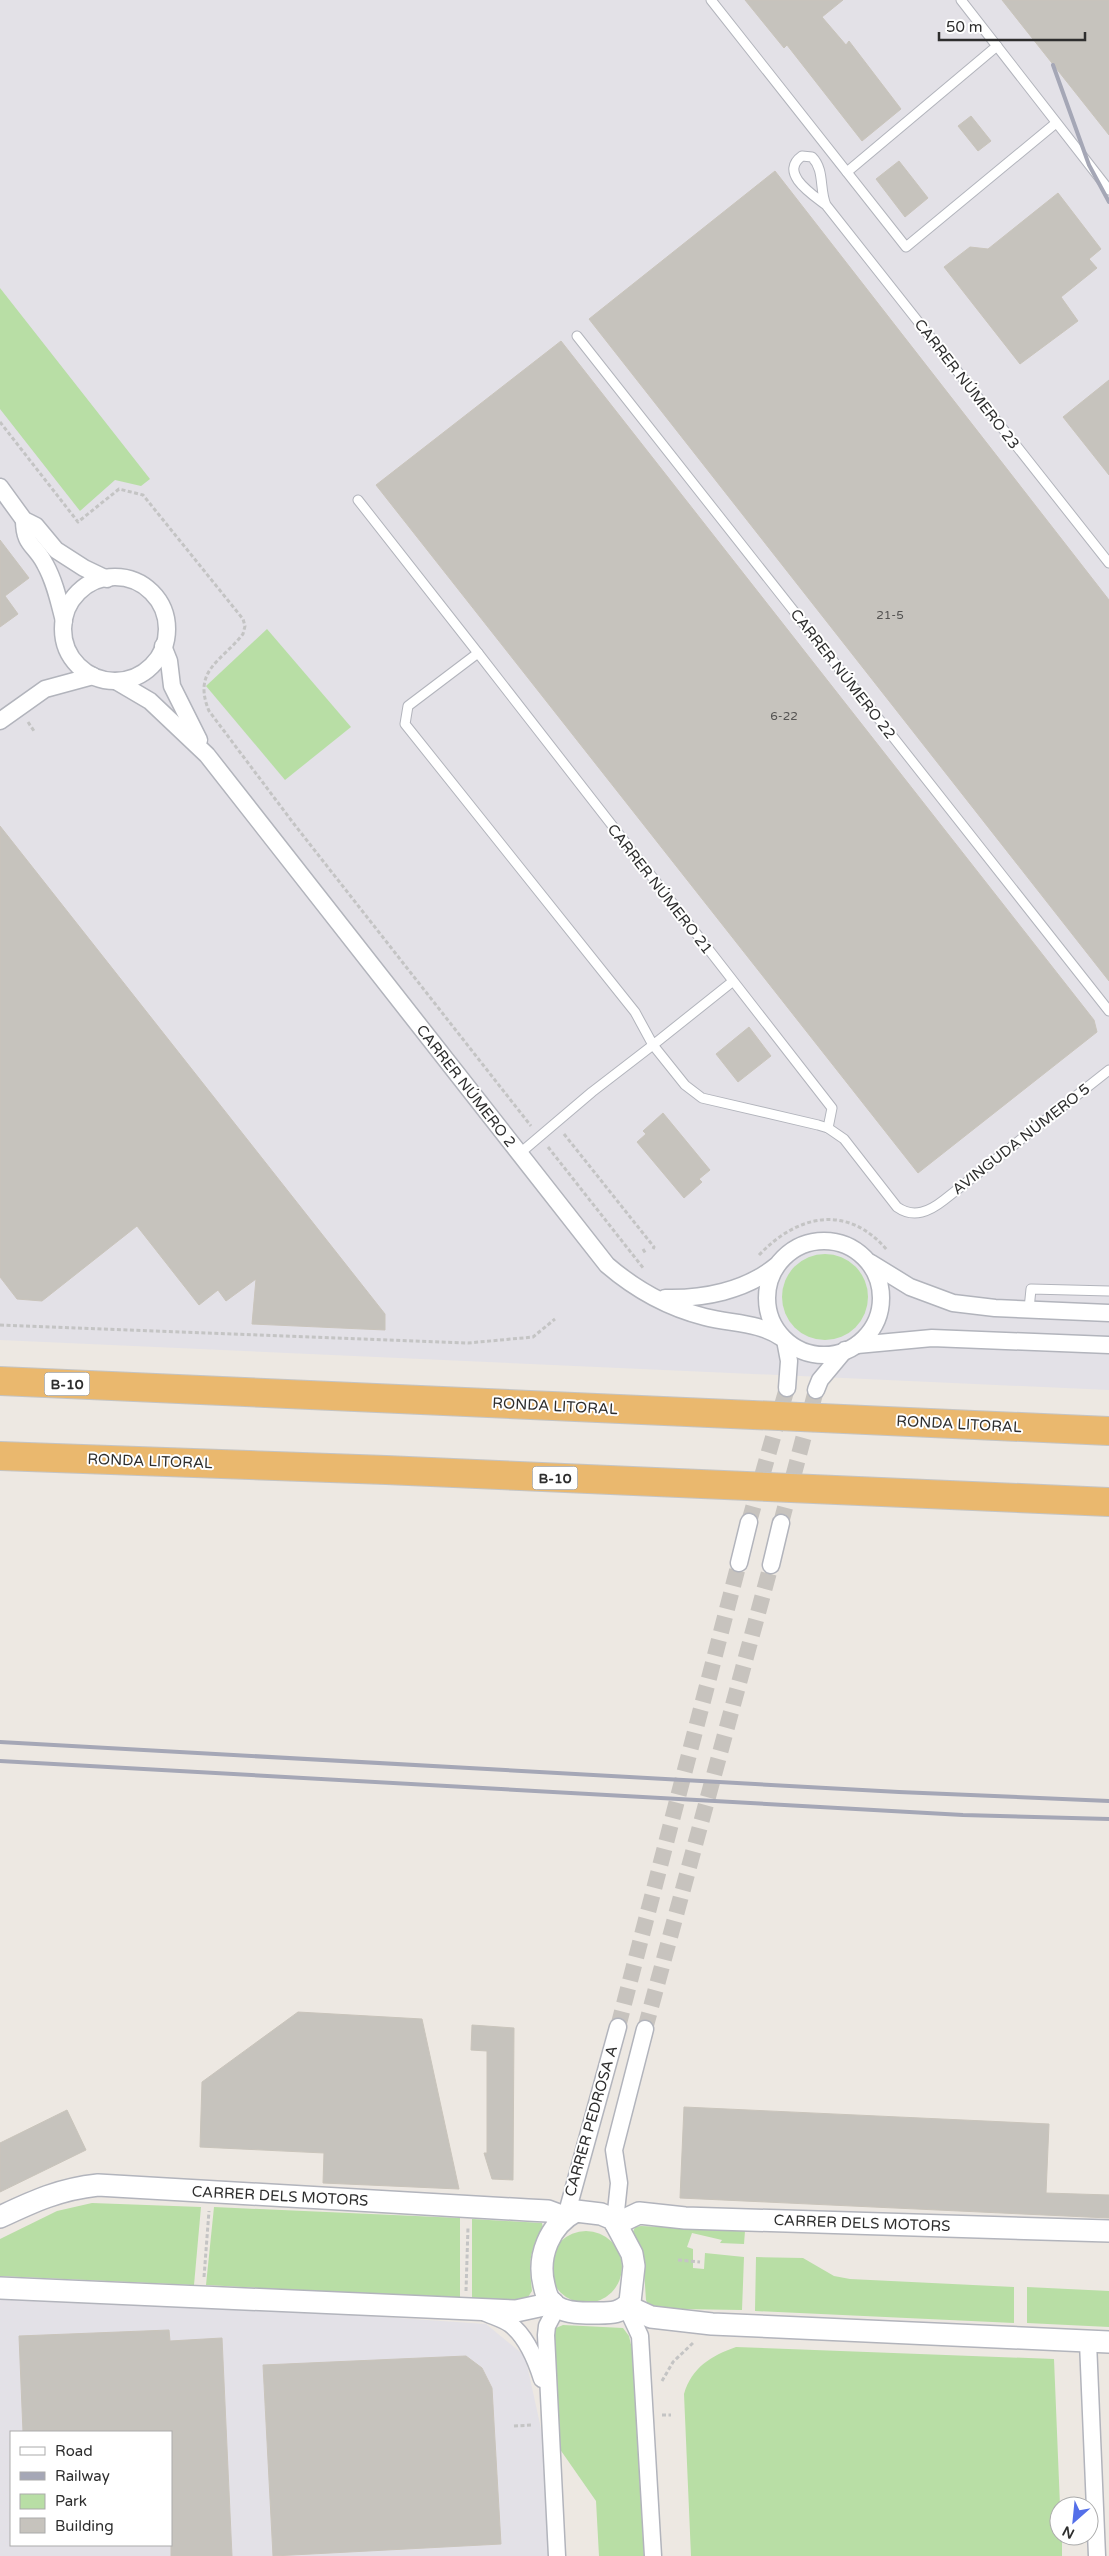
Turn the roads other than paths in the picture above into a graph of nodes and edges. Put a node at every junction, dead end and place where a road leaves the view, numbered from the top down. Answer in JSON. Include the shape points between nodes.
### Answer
{"nodes":[{"id":1,"x":711,"y":0,"type":"edge"},
{"id":2,"x":961,"y":0,"type":"edge"},
{"id":3,"x":997,"y":46,"type":"junction"},
{"id":4,"x":1056,"y":123,"type":"junction"},
{"id":5,"x":847,"y":172,"type":"junction"},
{"id":6,"x":1109,"y":190,"type":"edge"},
{"id":7,"x":826,"y":205,"type":"junction"},
{"id":8,"x":577,"y":336,"type":"dead end"},
{"id":9,"x":0,"y":487,"type":"edge"},
{"id":10,"x":358,"y":500,"type":"dead end"},
{"id":11,"x":24,"y":520,"type":"junction"},
{"id":12,"x":1109,"y":563,"type":"edge"},
{"id":13,"x":107,"y":578,"type":"junction"},
{"id":14,"x":64,"y":621,"type":"junction"},
{"id":15,"x":163,"y":646,"type":"junction"},
{"id":16,"x":478,"y":653,"type":"junction"},
{"id":17,"x":93,"y":676,"type":"junction"},
{"id":18,"x":116,"y":681,"type":"junction"},
{"id":19,"x":0,"y":721,"type":"edge"},
{"id":20,"x":206,"y":755,"type":"junction"},
{"id":21,"x":732,"y":982,"type":"junction"},
{"id":22,"x":1109,"y":1011,"type":"edge"},
{"id":23,"x":653,"y":1046,"type":"junction"},
{"id":24,"x":1109,"y":1070,"type":"edge"},
{"id":25,"x":828,"y":1128,"type":"junction"},
{"id":26,"x":519,"y":1154,"type":"junction"},
{"id":27,"x":869,"y":1262,"type":"junction"},
{"id":28,"x":778,"y":1264,"type":"junction"},
{"id":29,"x":1109,"y":1292,"type":"edge"},
{"id":30,"x":655,"y":1297,"type":"junction"},
{"id":31,"x":1029,"y":1310,"type":"junction"},
{"id":32,"x":1109,"y":1313,"type":"edge"},
{"id":33,"x":784,"y":1339,"type":"junction"},
{"id":34,"x":1109,"y":1346,"type":"edge"},
{"id":35,"x":851,"y":1348,"type":"junction"},
{"id":36,"x":0,"y":1381,"type":"edge"},
{"id":37,"x":787,"y":1388,"type":"tunnel mouth"},
{"id":38,"x":816,"y":1390,"type":"tunnel mouth"},
{"id":39,"x":1109,"y":1431,"type":"edge"},
{"id":40,"x":0,"y":1456,"type":"edge"},
{"id":41,"x":1109,"y":1502,"type":"edge"},
{"id":42,"x":749,"y":1522,"type":"tunnel mouth"},
{"id":43,"x":782,"y":1523,"type":"tunnel mouth"},
{"id":44,"x":739,"y":1563,"type":"tunnel mouth"},
{"id":45,"x":771,"y":1565,"type":"tunnel mouth"},
{"id":46,"x":618,"y":2027,"type":"tunnel mouth"},
{"id":47,"x":645,"y":2029,"type":"tunnel mouth"},
{"id":48,"x":565,"y":2216,"type":"junction"},
{"id":49,"x":0,"y":2217,"type":"edge"},
{"id":50,"x":616,"y":2222,"type":"junction"},
{"id":51,"x":1109,"y":2231,"type":"edge"},
{"id":52,"x":0,"y":2288,"type":"edge"},
{"id":53,"x":473,"y":2304,"type":"junction"},
{"id":54,"x":555,"y":2305,"type":"junction"},
{"id":55,"x":627,"y":2306,"type":"junction"},
{"id":56,"x":1088,"y":2342,"type":"junction"},
{"id":57,"x":1109,"y":2342,"type":"edge"},
{"id":58,"x":549,"y":2403,"type":"junction"},
{"id":59,"x":557,"y":2556,"type":"edge"},
{"id":60,"x":653,"y":2556,"type":"edge"},
{"id":61,"x":1097,"y":2556,"type":"edge"}],
"edges":[{"from":1,"to":5,"type":"lane"},
{"from":2,"to":3,"type":"lane"},
{"from":3,"to":4,"type":"lane"},
{"from":3,"to":5,"type":"lane"},
{"from":4,"to":5,"type":"lane","via":[[906,247]]},
{"from":4,"to":6,"type":"lane"},
{"from":7,"to":7,"type":"lane","via":[[819,167],[812,157],[802,156],[795,164],[796,175],[804,188]]},
{"from":7,"to":12,"type":"lane","name":"CARRER NÚMERO 23"},
{"from":8,"to":22,"type":"lane","name":"CARRER NÚMERO 22"},
{"from":9,"to":11,"type":"street"},
{"from":10,"to":16,"type":"lane","name":"CARRER NÚMERO 21"},
{"from":11,"to":13,"type":"street","via":[[36,526],[56,550]]},
{"from":11,"to":14,"type":"street","via":[[24,535],[45,563],[58,594]]},
{"from":13,"to":14,"type":"street","via":[[88,585],[78,593],[70,602]]},
{"from":13,"to":15,"type":"street","via":[[135,582],[154,596],[165,618],[167,630]]},
{"from":14,"to":17,"type":"street","via":[[68,652]]},
{"from":15,"to":18,"type":"street","via":[[154,664],[145,672]]},
{"from":15,"to":20,"type":"street","name":"CARRER NÚMERO 2","via":[[169,661],[172,686]]},
{"from":16,"to":21,"type":"lane","name":"CARRER NÚMERO 21"},
{"from":16,"to":23,"type":"lane","via":[[408,706],[405,724],[635,1012]]},
{"from":17,"to":18,"type":"street"},
{"from":17,"to":19,"type":"street","via":[[45,689]]},
{"from":18,"to":20,"type":"street","name":"CARRER NÚMERO 2","via":[[150,701]]},
{"from":20,"to":26,"type":"street","name":"CARRER NÚMERO 2"},
{"from":21,"to":23,"type":"lane"},
{"from":21,"to":25,"type":"lane","name":"CARRER NÚMERO 21","via":[[832,1108]]},
{"from":23,"to":25,"type":"lane","via":[[693,1093],[713,1102]]},
{"from":23,"to":26,"type":"lane"},
{"from":24,"to":25,"type":"lane","name":"AVINGUDA NÚMERO 5","via":[[933,1208],[916,1213],[897,1207],[844,1139]]},
{"from":26,"to":30,"type":"street","name":"CARRER NÚMERO 2","via":[[607,1265]]},
{"from":27,"to":28,"type":"street","via":[[858,1251],[841,1243],[824,1241],[806,1243]]},
{"from":27,"to":31,"type":"street","via":[[910,1287],[953,1303]]},
{"from":27,"to":35,"type":"street","via":[[878,1279],[880,1307],[870,1332]]},
{"from":28,"to":30,"type":"street","via":[[757,1278],[722,1292],[686,1298]]},
{"from":28,"to":33,"type":"street","via":[[770,1280],[767,1297],[769,1315]]},
{"from":29,"to":31,"type":"lane","via":[[1032,1290]]},
{"from":30,"to":33,"type":"street","name":"CARRER NÚMERO 2","via":[[706,1317],[762,1327]]},
{"from":31,"to":32,"type":"street"},
{"from":33,"to":35,"type":"street","via":[[805,1352],[823,1355]]},
{"from":33,"to":37,"type":"street","via":[[789,1361]]},
{"from":34,"to":35,"type":"street","via":[[932,1338]]},
{"from":35,"to":38,"type":"street","via":[[820,1380]]},
{"from":36,"to":39,"type":"highway","name":"RONDA LITORAL","number":"B-10"},
{"from":40,"to":41,"type":"highway","name":"RONDA LITORAL","number":"B-10"},
{"from":42,"to":44,"type":"street"},
{"from":43,"to":45,"type":"street"},
{"from":46,"to":48,"type":"street","name":"CARRER PEDROSA A"},
{"from":47,"to":50,"type":"street","name":"CARRER PEDROSA A","via":[[614,2150],[619,2183]]},
{"from":48,"to":49,"type":"street","name":"CARRER DELS MOTORS","via":[[548,2211],[98,2185],[68,2188]]},
{"from":48,"to":50,"type":"street","via":[[576,2211],[588,2212]]},
{"from":48,"to":54,"type":"street","via":[[544,2248],[541,2260],[546,2297]]},
{"from":50,"to":51,"type":"street","name":"CARRER DELS MOTORS","via":[[639,2213],[685,2218]]},
{"from":50,"to":55,"type":"street","via":[[632,2254],[634,2266]]},
{"from":52,"to":53,"type":"street"},
{"from":53,"to":54,"type":"street","via":[[516,2311]]},
{"from":53,"to":58,"type":"street","via":[[510,2324],[525,2341],[535,2359]]},
{"from":54,"to":55,"type":"street","via":[[572,2312],[606,2313],[617,2312]]},
{"from":54,"to":58,"type":"street","via":[[546,2334]]},
{"from":55,"to":56,"type":"street","via":[[651,2318],[712,2324]]},
{"from":55,"to":60,"type":"street","via":[[640,2336]]},
{"from":56,"to":57,"type":"street"},
{"from":56,"to":61,"type":"street"},
{"from":58,"to":59,"type":"street"}]}
